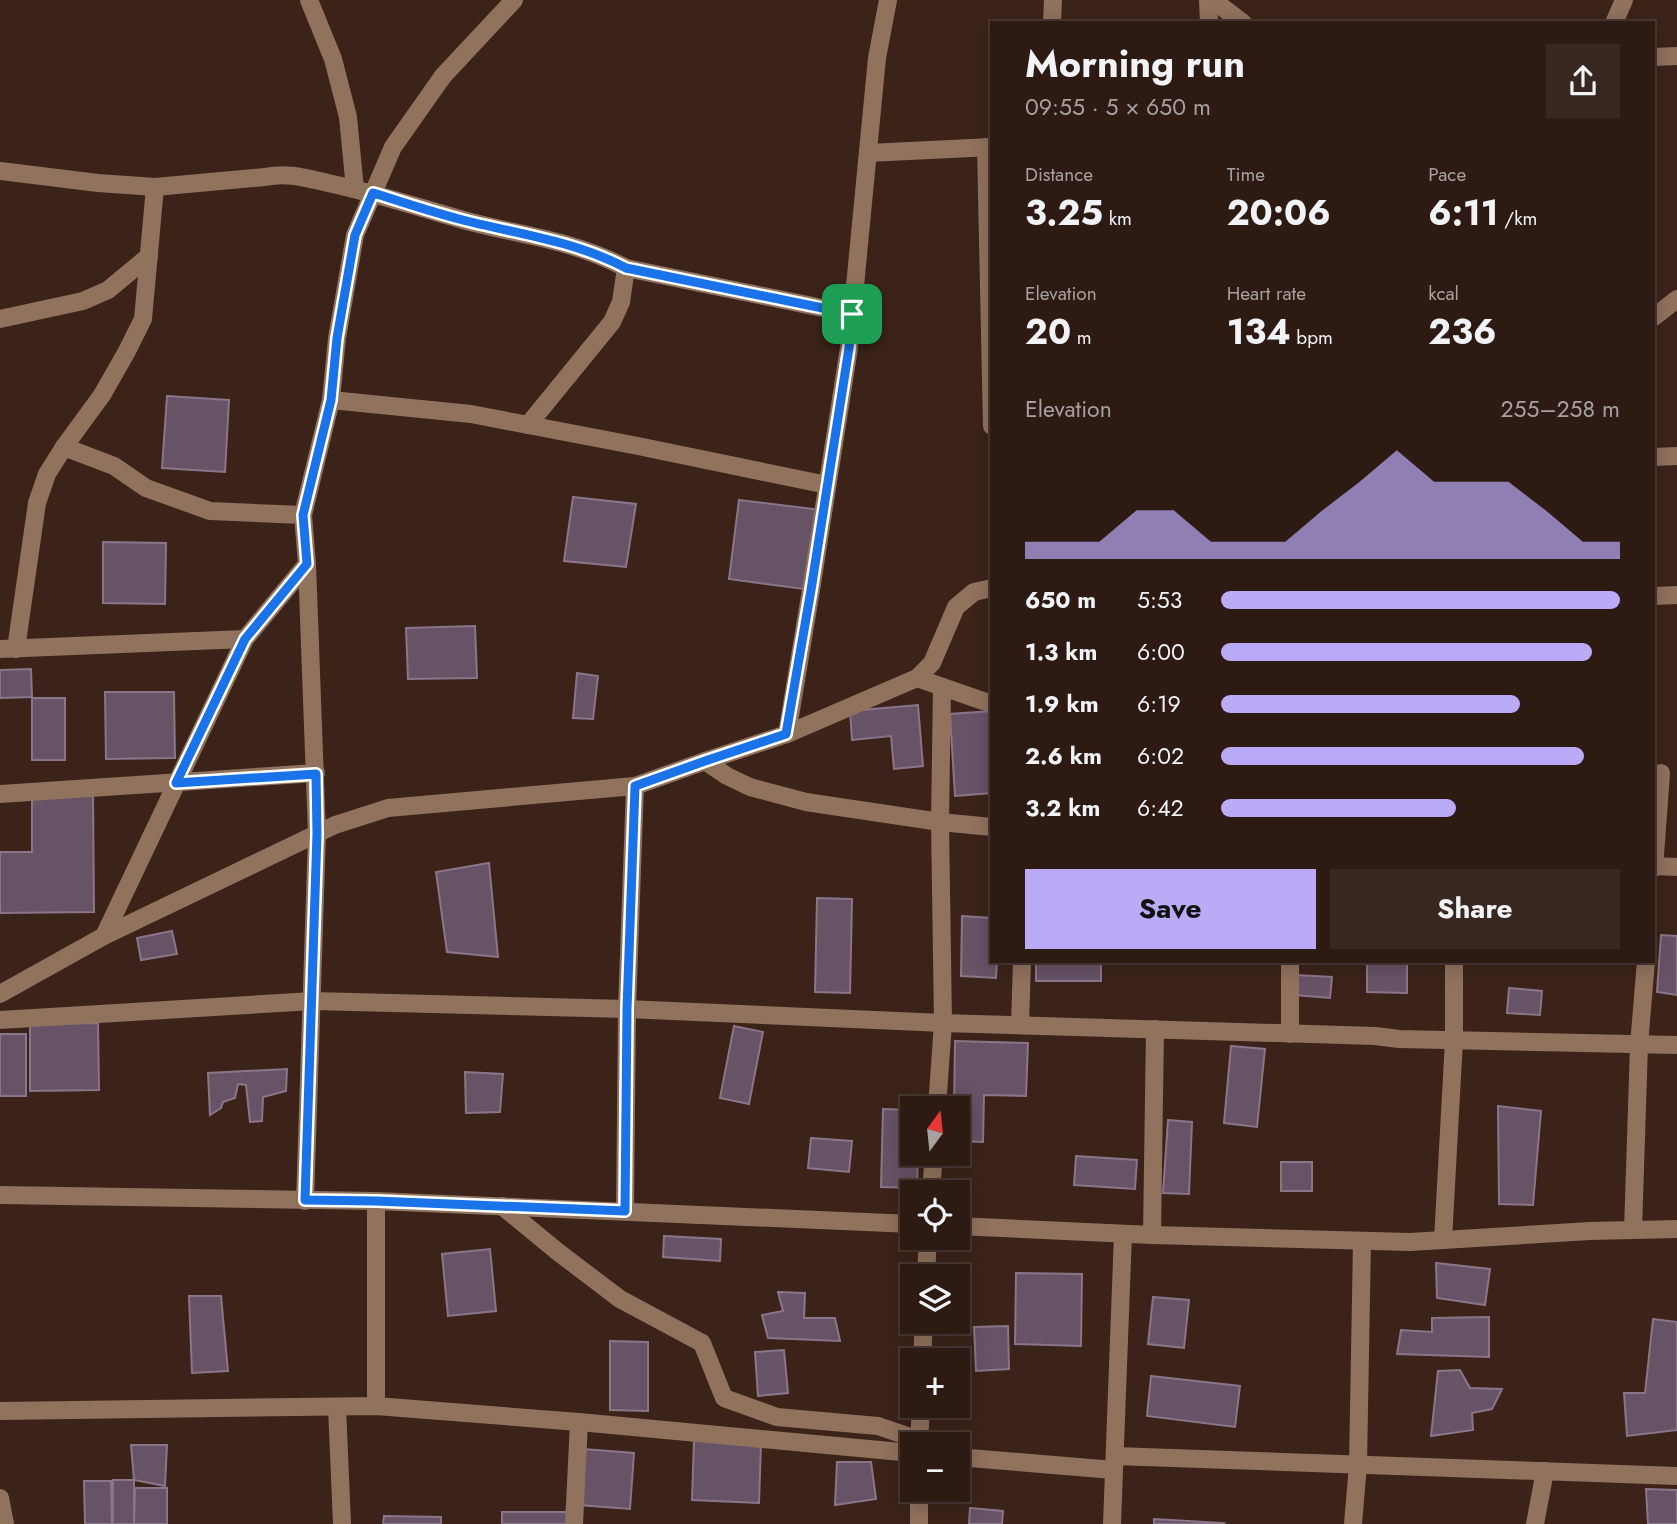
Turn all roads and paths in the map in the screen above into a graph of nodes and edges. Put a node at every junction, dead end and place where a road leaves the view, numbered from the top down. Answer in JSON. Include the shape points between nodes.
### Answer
{"nodes":[{"id":1,"x":309,"y":0,"type":"edge"},
{"id":2,"x":514,"y":0,"type":"edge"},
{"id":3,"x":888,"y":0,"type":"edge"},
{"id":4,"x":1053,"y":0,"type":"edge"},
{"id":5,"x":1211,"y":0,"type":"edge"},
{"id":6,"x":1624,"y":0,"type":"edge"},
{"id":7,"x":1052,"y":21,"type":"edge"},
{"id":8,"x":1209,"y":21,"type":"edge"},
{"id":9,"x":1241,"y":21,"type":"edge"},
{"id":10,"x":1615,"y":21,"type":"edge"},
{"id":11,"x":1677,"y":56,"type":"edge"},
{"id":12,"x":1655,"y":57,"type":"edge"},
{"id":13,"x":989,"y":147,"type":"edge"},
{"id":14,"x":868,"y":153,"type":"junction"},
{"id":15,"x":0,"y":171,"type":"edge"},
{"id":16,"x":155,"y":187,"type":"junction"},
{"id":17,"x":364,"y":191,"type":"junction"},
{"id":18,"x":990,"y":240,"type":"edge"},
{"id":19,"x":149,"y":256,"type":"junction"},
{"id":20,"x":626,"y":268,"type":"junction"},
{"id":21,"x":1677,"y":299,"type":"edge"},
{"id":22,"x":852,"y":314,"type":"junction"},
{"id":23,"x":1655,"y":316,"type":"edge"},
{"id":24,"x":0,"y":319,"type":"edge"},
{"id":25,"x":331,"y":400,"type":"junction"},
{"id":26,"x":528,"y":425,"type":"junction"},
{"id":27,"x":64,"y":447,"type":"junction"},
{"id":28,"x":1677,"y":456,"type":"edge"},
{"id":29,"x":1655,"y":457,"type":"edge"},
{"id":30,"x":827,"y":485,"type":"junction"},
{"id":31,"x":303,"y":515,"type":"junction"},
{"id":32,"x":307,"y":564,"type":"junction"},
{"id":33,"x":990,"y":588,"type":"edge"},
{"id":34,"x":1677,"y":595,"type":"edge"},
{"id":35,"x":1655,"y":596,"type":"edge"},
{"id":36,"x":245,"y":639,"type":"junction"},
{"id":37,"x":8,"y":649,"type":"edge"},
{"id":38,"x":917,"y":678,"type":"junction"},
{"id":39,"x":942,"y":687,"type":"junction"},
{"id":40,"x":990,"y":702,"type":"edge"},
{"id":41,"x":786,"y":734,"type":"junction"},
{"id":42,"x":705,"y":761,"type":"junction"},
{"id":43,"x":316,"y":774,"type":"junction"},
{"id":44,"x":1664,"y":774,"type":"edge"},
{"id":45,"x":176,"y":783,"type":"junction"},
{"id":46,"x":635,"y":786,"type":"junction"},
{"id":47,"x":0,"y":794,"type":"edge"},
{"id":48,"x":940,"y":822,"type":"junction"},
{"id":49,"x":990,"y":827,"type":"edge"},
{"id":50,"x":317,"y":834,"type":"junction"},
{"id":51,"x":1655,"y":857,"type":"edge"},
{"id":52,"x":1655,"y":866,"type":"edge"},
{"id":53,"x":1677,"y":867,"type":"edge"},
{"id":54,"x":104,"y":936,"type":"junction"},
{"id":55,"x":1022,"y":963,"type":"edge"},
{"id":56,"x":1290,"y":963,"type":"edge"},
{"id":57,"x":1454,"y":963,"type":"edge"},
{"id":58,"x":1646,"y":963,"type":"edge"},
{"id":59,"x":0,"y":995,"type":"edge"},
{"id":60,"x":313,"y":1001,"type":"junction"},
{"id":61,"x":627,"y":1009,"type":"junction"},
{"id":62,"x":0,"y":1020,"type":"edge"},
{"id":63,"x":943,"y":1023,"type":"junction"},
{"id":64,"x":1020,"y":1026,"type":"junction"},
{"id":65,"x":1155,"y":1030,"type":"junction"},
{"id":66,"x":1290,"y":1034,"type":"junction"},
{"id":67,"x":1454,"y":1040,"type":"junction"},
{"id":68,"x":1639,"y":1045,"type":"junction"},
{"id":69,"x":1677,"y":1045,"type":"edge"},
{"id":70,"x":938,"y":1096,"type":"edge"},
{"id":71,"x":0,"y":1195,"type":"edge"},
{"id":72,"x":305,"y":1200,"type":"junction"},
{"id":73,"x":376,"y":1201,"type":"junction"},
{"id":74,"x":502,"y":1206,"type":"junction"},
{"id":75,"x":625,"y":1211,"type":"junction"},
{"id":76,"x":900,"y":1223,"type":"edge"},
{"id":77,"x":970,"y":1227,"type":"edge"},
{"id":78,"x":1677,"y":1229,"type":"edge"},
{"id":79,"x":1633,"y":1230,"type":"junction"},
{"id":80,"x":1123,"y":1234,"type":"junction"},
{"id":81,"x":1152,"y":1235,"type":"junction"},
{"id":82,"x":1443,"y":1240,"type":"junction"},
{"id":83,"x":1362,"y":1241,"type":"junction"},
{"id":84,"x":337,"y":1406,"type":"junction"},
{"id":85,"x":376,"y":1406,"type":"junction"},
{"id":86,"x":0,"y":1411,"type":"edge"},
{"id":87,"x":579,"y":1422,"type":"junction"},
{"id":88,"x":900,"y":1438,"type":"edge"},
{"id":89,"x":900,"y":1445,"type":"edge"},
{"id":90,"x":970,"y":1457,"type":"edge"},
{"id":91,"x":1115,"y":1463,"type":"junction"},
{"id":92,"x":1357,"y":1465,"type":"junction"},
{"id":93,"x":1545,"y":1471,"type":"junction"},
{"id":94,"x":1677,"y":1476,"type":"edge"},
{"id":95,"x":0,"y":1498,"type":"edge"},
{"id":96,"x":919,"y":1502,"type":"edge"},
{"id":97,"x":5,"y":1524,"type":"edge"},
{"id":98,"x":342,"y":1524,"type":"edge"},
{"id":99,"x":574,"y":1524,"type":"edge"},
{"id":100,"x":919,"y":1524,"type":"edge"},
{"id":101,"x":1112,"y":1524,"type":"edge"},
{"id":102,"x":1353,"y":1524,"type":"edge"},
{"id":103,"x":1535,"y":1524,"type":"edge"}],
"edges":[{"from":1,"to":17,"type":"street","via":[[333,59]]},
{"from":2,"to":17,"type":"street","via":[[443,76]]},
{"from":3,"to":14,"type":"street"},
{"from":4,"to":7,"type":"street"},
{"from":5,"to":8,"type":"street"},
{"from":5,"to":9,"type":"street"},
{"from":6,"to":10,"type":"street"},
{"from":11,"to":12,"type":"street"},
{"from":13,"to":14,"type":"street"},
{"from":13,"to":18,"type":"street"},
{"from":14,"to":22,"type":"street"},
{"from":15,"to":16,"type":"street"},
{"from":16,"to":17,"type":"street","via":[[278,174]]},
{"from":16,"to":19,"type":"street"},
{"from":17,"to":20,"type":"street","via":[[469,222],[561,242]]},
{"from":17,"to":25,"type":"street","via":[[337,338]]},
{"from":19,"to":24,"type":"street","via":[[108,290],[83,301]]},
{"from":19,"to":27,"type":"street","via":[[143,319],[102,395]]},
{"from":20,"to":22,"type":"street"},
{"from":20,"to":26,"type":"street","via":[[621,302],[612,322]]},
{"from":21,"to":23,"type":"street"},
{"from":22,"to":30,"type":"street"},
{"from":25,"to":26,"type":"street","via":[[471,414]]},
{"from":25,"to":31,"type":"street"},
{"from":26,"to":30,"type":"street"},
{"from":27,"to":31,"type":"street","via":[[114,466],[146,488],[210,511]]},
{"from":27,"to":37,"type":"street","via":[[47,474],[37,503]]},
{"from":28,"to":29,"type":"street"},
{"from":30,"to":41,"type":"street"},
{"from":31,"to":32,"type":"street"},
{"from":32,"to":36,"type":"street"},
{"from":32,"to":43,"type":"street"},
{"from":33,"to":38,"type":"street","via":[[974,592],[956,607],[932,663]]},
{"from":34,"to":35,"type":"street"},
{"from":36,"to":37,"type":"street"},
{"from":36,"to":45,"type":"street"},
{"from":38,"to":39,"type":"street"},
{"from":38,"to":41,"type":"street"},
{"from":39,"to":40,"type":"street"},
{"from":39,"to":48,"type":"street"},
{"from":41,"to":42,"type":"street"},
{"from":42,"to":46,"type":"street"},
{"from":42,"to":48,"type":"street","via":[[750,787],[806,802]]},
{"from":43,"to":45,"type":"street"},
{"from":43,"to":50,"type":"street"},
{"from":44,"to":51,"type":"street"},
{"from":45,"to":47,"type":"street"},
{"from":45,"to":54,"type":"street"},
{"from":46,"to":50,"type":"street","via":[[388,808]]},
{"from":46,"to":61,"type":"street"},
{"from":48,"to":49,"type":"street"},
{"from":48,"to":63,"type":"street"},
{"from":50,"to":54,"type":"street"},
{"from":50,"to":60,"type":"street"},
{"from":52,"to":53,"type":"street"},
{"from":54,"to":59,"type":"street"},
{"from":55,"to":64,"type":"street"},
{"from":56,"to":66,"type":"street"},
{"from":57,"to":67,"type":"street"},
{"from":58,"to":68,"type":"street"},
{"from":60,"to":61,"type":"street"},
{"from":60,"to":62,"type":"street"},
{"from":60,"to":72,"type":"street"},
{"from":61,"to":63,"type":"street"},
{"from":61,"to":75,"type":"street"},
{"from":63,"to":64,"type":"street"},
{"from":63,"to":70,"type":"street"},
{"from":64,"to":65,"type":"street"},
{"from":65,"to":66,"type":"street"},
{"from":65,"to":81,"type":"street"},
{"from":66,"to":67,"type":"street"},
{"from":67,"to":68,"type":"street"},
{"from":67,"to":82,"type":"street"},
{"from":68,"to":69,"type":"street"},
{"from":68,"to":79,"type":"street"},
{"from":71,"to":72,"type":"street"},
{"from":72,"to":73,"type":"street"},
{"from":73,"to":74,"type":"street"},
{"from":73,"to":85,"type":"street"},
{"from":74,"to":75,"type":"street"},
{"from":74,"to":88,"type":"street","via":[[620,1299],[702,1343],[724,1398],[777,1417],[877,1426]]},
{"from":75,"to":76,"type":"street"},
{"from":77,"to":80,"type":"street"},
{"from":78,"to":79,"type":"street"},
{"from":79,"to":82,"type":"street"},
{"from":80,"to":81,"type":"street"},
{"from":80,"to":91,"type":"street"},
{"from":81,"to":83,"type":"street"},
{"from":82,"to":83,"type":"street"},
{"from":83,"to":92,"type":"street"},
{"from":84,"to":85,"type":"street"},
{"from":84,"to":86,"type":"street"},
{"from":84,"to":98,"type":"street"},
{"from":85,"to":87,"type":"street"},
{"from":87,"to":89,"type":"street"},
{"from":87,"to":99,"type":"street"},
{"from":90,"to":91,"type":"street"},
{"from":91,"to":92,"type":"street"},
{"from":91,"to":101,"type":"street"},
{"from":92,"to":93,"type":"street"},
{"from":92,"to":102,"type":"street"},
{"from":93,"to":94,"type":"street"},
{"from":93,"to":103,"type":"street"},
{"from":95,"to":97,"type":"street"},
{"from":96,"to":100,"type":"street"}]}
